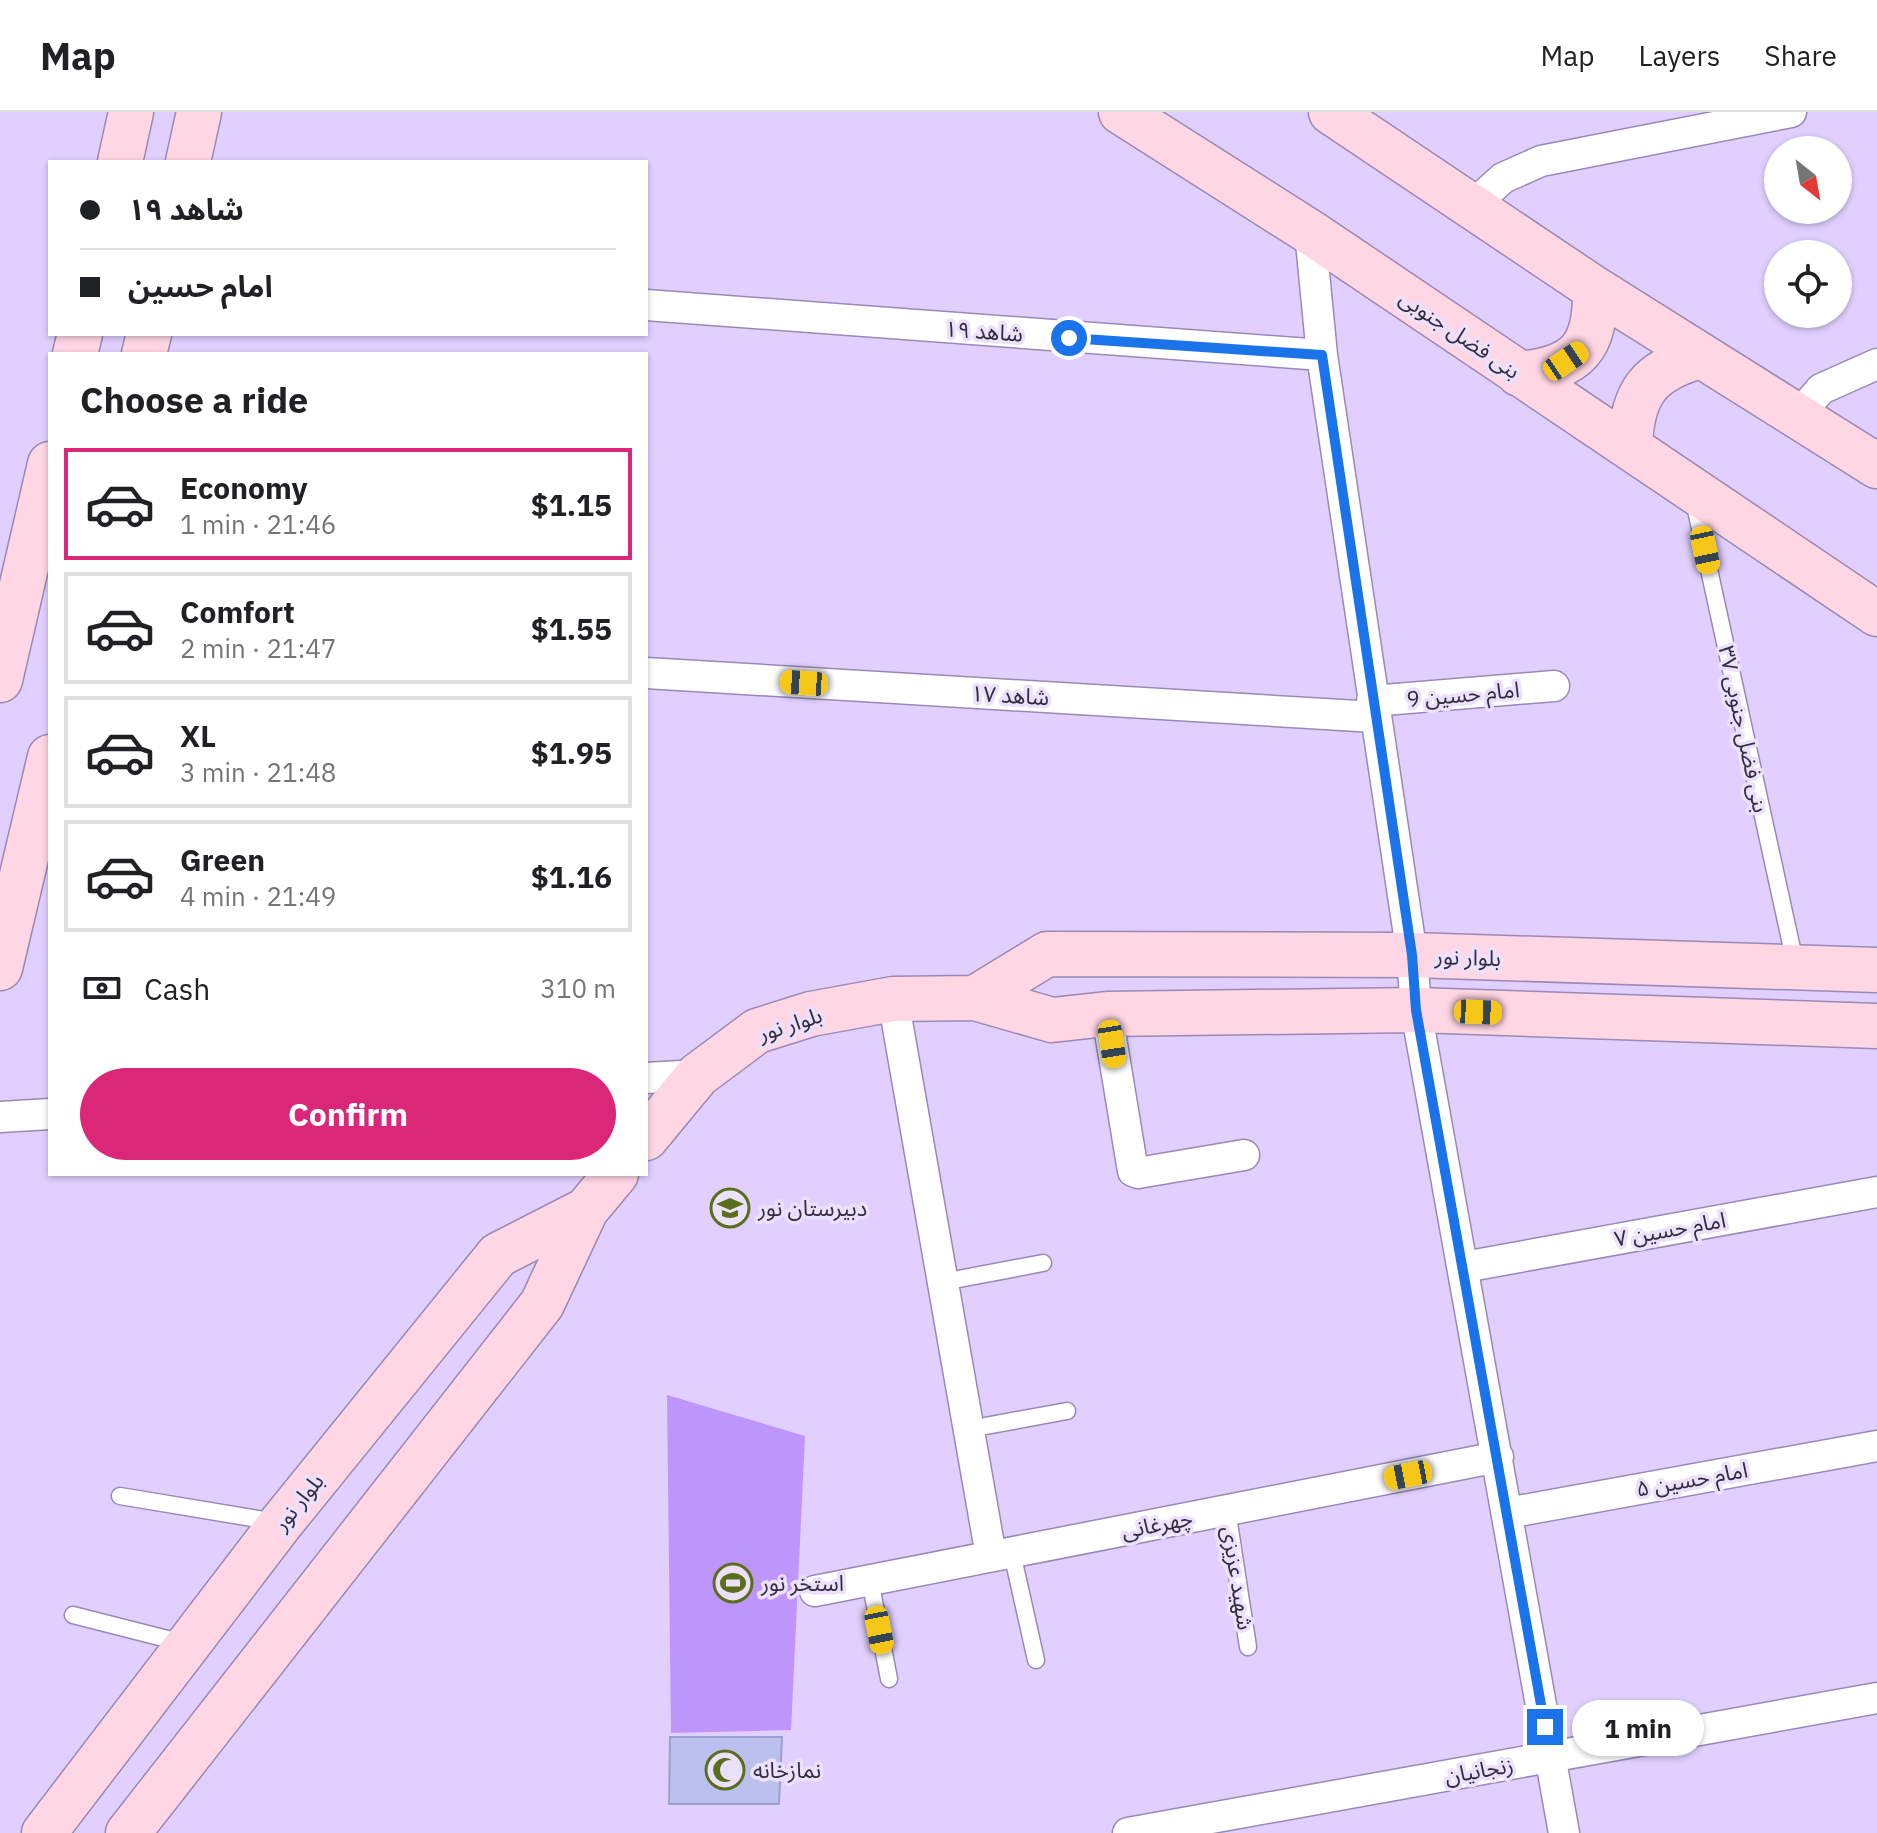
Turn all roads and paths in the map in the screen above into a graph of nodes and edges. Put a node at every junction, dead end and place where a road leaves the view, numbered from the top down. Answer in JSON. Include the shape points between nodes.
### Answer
{"nodes":[{"id":1,"x":131,"y":112,"type":"edge"},
{"id":2,"x":199,"y":112,"type":"edge"},
{"id":3,"x":1121,"y":112,"type":"edge"},
{"id":4,"x":1331,"y":112,"type":"edge"},
{"id":5,"x":1791,"y":112,"type":"edge"},
{"id":6,"x":120,"y":160,"type":"edge"},
{"id":7,"x":188,"y":160,"type":"edge"},
{"id":8,"x":1473,"y":205,"type":"junction"},
{"id":9,"x":1310,"y":232,"type":"junction"},
{"id":10,"x":1595,"y":289,"type":"junction"},
{"id":11,"x":648,"y":305,"type":"edge"},
{"id":12,"x":1322,"y":355,"type":"junction"},
{"id":13,"x":1700,"y":356,"type":"junction"},
{"id":14,"x":1877,"y":364,"type":"edge"},
{"id":15,"x":1519,"y":374,"type":"junction"},
{"id":16,"x":1797,"y":417,"type":"junction"},
{"id":17,"x":1630,"y":446,"type":"junction"},
{"id":18,"x":1877,"y":466,"type":"edge"},
{"id":19,"x":48,"y":473,"type":"edge"},
{"id":20,"x":1692,"y":491,"type":"junction"},
{"id":21,"x":1877,"y":614,"type":"edge"},
{"id":22,"x":648,"y":673,"type":"edge"},
{"id":23,"x":0,"y":680,"type":"edge"},
{"id":24,"x":1554,"y":686,"type":"dead end"},
{"id":25,"x":1373,"y":709,"type":"junction"},
{"id":26,"x":48,"y":765,"type":"edge"},
{"id":27,"x":1412,"y":955,"type":"junction"},
{"id":28,"x":0,"y":968,"type":"edge"},
{"id":29,"x":1796,"y":968,"type":"junction"},
{"id":30,"x":1877,"y":970,"type":"edge"},
{"id":31,"x":975,"y":998,"type":"junction"},
{"id":32,"x":893,"y":999,"type":"junction"},
{"id":33,"x":1416,"y":1010,"type":"junction"},
{"id":34,"x":1107,"y":1014,"type":"junction"},
{"id":35,"x":1877,"y":1026,"type":"edge"},
{"id":36,"x":698,"y":1075,"type":"junction"},
{"id":37,"x":648,"y":1078,"type":"edge"},
{"id":38,"x":48,"y":1114,"type":"edge"},
{"id":39,"x":0,"y":1117,"type":"edge"},
{"id":40,"x":648,"y":1136,"type":"edge"},
{"id":41,"x":1244,"y":1155,"type":"dead end"},
{"id":42,"x":614,"y":1176,"type":"edge"},
{"id":43,"x":1877,"y":1192,"type":"edge"},
{"id":44,"x":586,"y":1210,"type":"junction"},
{"id":45,"x":1043,"y":1263,"type":"dead end"},
{"id":46,"x":1464,"y":1267,"type":"junction"},
{"id":47,"x":943,"y":1282,"type":"junction"},
{"id":48,"x":1067,"y":1411,"type":"dead end"},
{"id":49,"x":969,"y":1429,"type":"junction"},
{"id":50,"x":1877,"y":1446,"type":"edge"},
{"id":51,"x":1498,"y":1457,"type":"junction"},
{"id":52,"x":120,"y":1496,"type":"dead end"},
{"id":53,"x":1227,"y":1510,"type":"junction"},
{"id":54,"x":1507,"y":1513,"type":"junction"},
{"id":55,"x":281,"y":1523,"type":"junction"},
{"id":56,"x":1002,"y":1554,"type":"junction"},
{"id":57,"x":870,"y":1580,"type":"junction"},
{"id":58,"x":815,"y":1591,"type":"dead end"},
{"id":59,"x":73,"y":1615,"type":"dead end"},
{"id":60,"x":188,"y":1644,"type":"junction"},
{"id":61,"x":1248,"y":1647,"type":"dead end"},
{"id":62,"x":1036,"y":1660,"type":"dead end"},
{"id":63,"x":889,"y":1679,"type":"dead end"},
{"id":64,"x":1877,"y":1698,"type":"edge"},
{"id":65,"x":1551,"y":1757,"type":"junction"},
{"id":66,"x":44,"y":1833,"type":"edge"},
{"id":67,"x":128,"y":1833,"type":"edge"},
{"id":68,"x":1128,"y":1833,"type":"edge"},
{"id":69,"x":1564,"y":1833,"type":"edge"}],
"edges":[{"from":1,"to":6,"type":"street"},
{"from":2,"to":7,"type":"street"},
{"from":3,"to":9,"type":"street","name":"بنی فضل جنوبی"},
{"from":4,"to":8,"type":"street"},
{"from":5,"to":8,"type":"street","via":[[1541,161],[1503,178]]},
{"from":8,"to":10,"type":"street"},
{"from":9,"to":12,"type":"street"},
{"from":9,"to":15,"type":"street","name":"بنی فضل جنوبی"},
{"from":10,"to":13,"type":"street"},
{"from":10,"to":15,"type":"street","via":[[1595,322],[1580,352],[1552,371]]},
{"from":11,"to":12,"type":"street","name":"شاهد ۱۹"},
{"from":12,"to":25,"type":"street"},
{"from":13,"to":16,"type":"street"},
{"from":13,"to":17,"type":"street","via":[[1670,365],[1646,386],[1631,414]]},
{"from":14,"to":16,"type":"street","via":[[1821,389]]},
{"from":15,"to":17,"type":"street","name":"بنی فضل جنوبی"},
{"from":16,"to":18,"type":"street"},
{"from":17,"to":20,"type":"street","name":"بنی فضل جنوبی"},
{"from":19,"to":23,"type":"street"},
{"from":20,"to":21,"type":"street","name":"بنی فضل جنوبی"},
{"from":20,"to":29,"type":"lane","name":"بنی فضل جنوبی ۳۷"},
{"from":22,"to":25,"type":"street","name":"شاهد ۱۷"},
{"from":24,"to":25,"type":"street","name":"امام حسین 9"},
{"from":25,"to":27,"type":"street"},
{"from":26,"to":28,"type":"street"},
{"from":27,"to":29,"type":"street","name":"بلوار نور"},
{"from":27,"to":31,"type":"street","name":"بلوار نور","via":[[1047,954]]},
{"from":27,"to":33,"type":"street"},
{"from":29,"to":30,"type":"street","name":"بلوار نور"},
{"from":31,"to":32,"type":"street","name":"بلوار نور"},
{"from":31,"to":34,"type":"street","name":"بلوار نور","via":[[1052,1020]]},
{"from":32,"to":36,"type":"street","name":"بلوار نور","via":[[811,1014],[757,1031]]},
{"from":32,"to":47,"type":"street"},
{"from":33,"to":34,"type":"street","name":"بلوار نور"},
{"from":33,"to":35,"type":"street","name":"بلوار نور"},
{"from":33,"to":46,"type":"street"},
{"from":34,"to":41,"type":"street","via":[[1133,1171]]},
{"from":36,"to":37,"type":"street"},
{"from":36,"to":40,"type":"street","name":"بلوار نور"},
{"from":38,"to":39,"type":"street"},
{"from":42,"to":44,"type":"street","name":"بلوار نور"},
{"from":43,"to":46,"type":"street","name":"امام حسین ۷"},
{"from":44,"to":55,"type":"street","name":"بلوار نور","via":[[498,1255]]},
{"from":44,"to":67,"type":"street","name":"بلوار نور","via":[[542,1304]]},
{"from":45,"to":47,"type":"lane"},
{"from":46,"to":51,"type":"street"},
{"from":47,"to":49,"type":"street"},
{"from":48,"to":49,"type":"lane"},
{"from":49,"to":56,"type":"street"},
{"from":50,"to":54,"type":"street","name":"امام حسین ۵"},
{"from":51,"to":53,"type":"street","name":"چهرغانی"},
{"from":51,"to":54,"type":"street"},
{"from":52,"to":55,"type":"lane"},
{"from":53,"to":56,"type":"street","name":"چهرغانی"},
{"from":53,"to":61,"type":"lane","name":"شهید عزیزی"},
{"from":54,"to":65,"type":"street"},
{"from":55,"to":60,"type":"street","name":"بلوار نور"},
{"from":56,"to":57,"type":"street","name":"چهرغانی"},
{"from":56,"to":62,"type":"lane"},
{"from":57,"to":58,"type":"street","name":"چهرغانی"},
{"from":57,"to":63,"type":"lane"},
{"from":59,"to":60,"type":"lane"},
{"from":60,"to":66,"type":"street","name":"بلوار نور"},
{"from":64,"to":65,"type":"street","name":"زنجانیان"},
{"from":65,"to":68,"type":"street","name":"زنجانیان"},
{"from":65,"to":69,"type":"street"}]}
